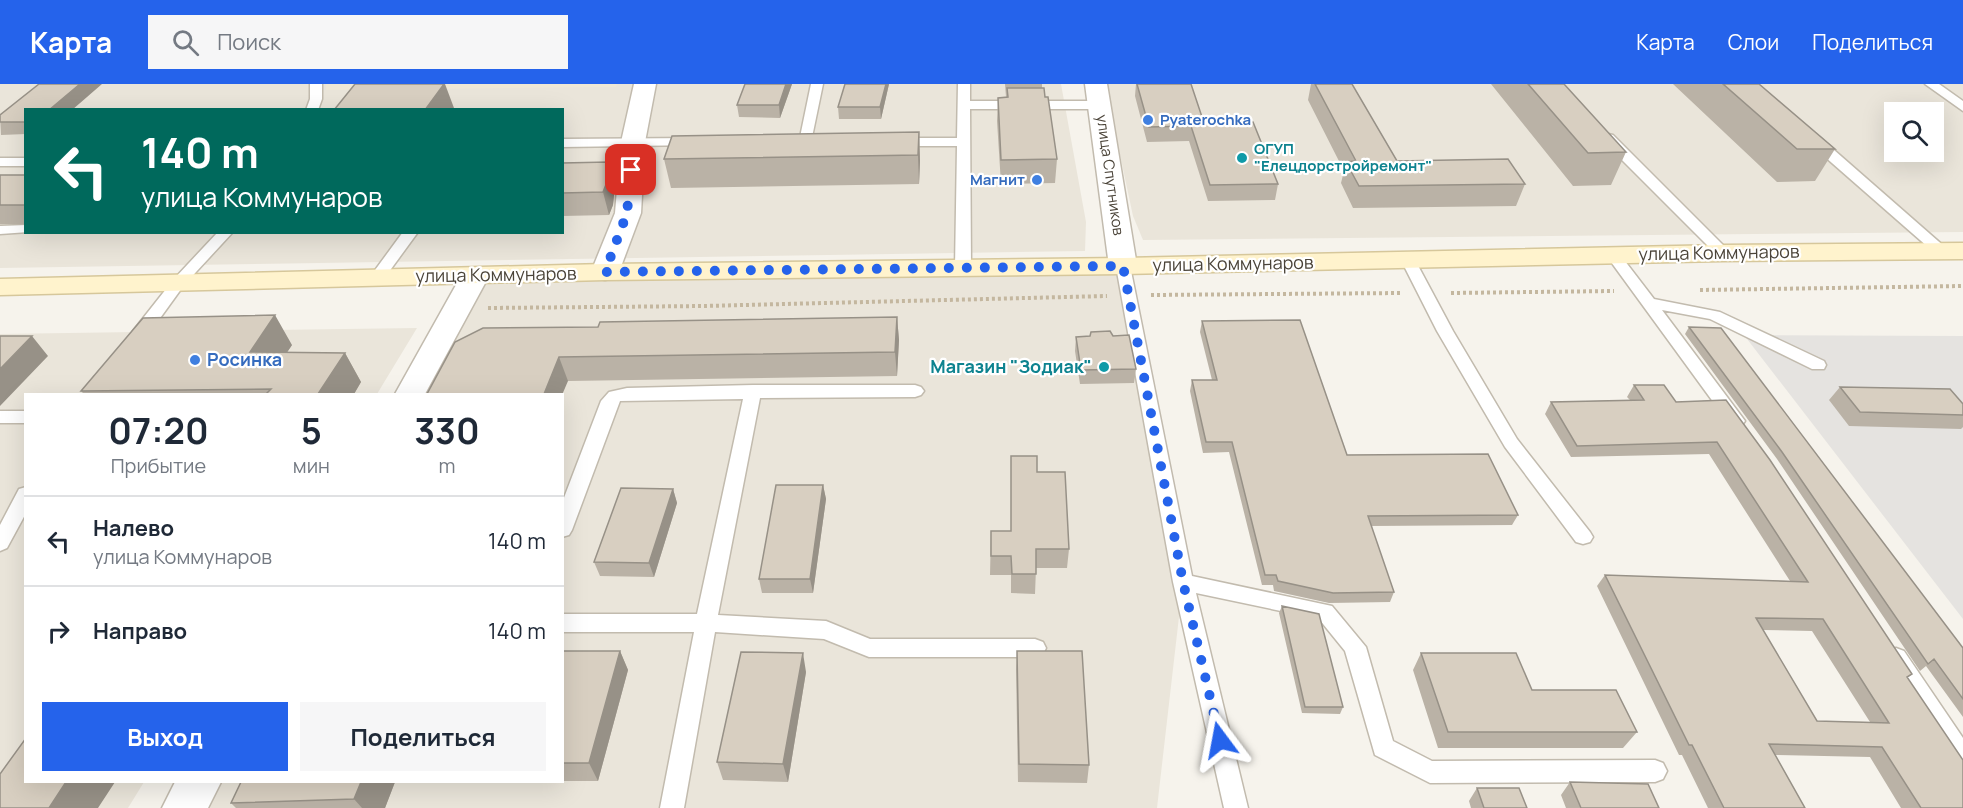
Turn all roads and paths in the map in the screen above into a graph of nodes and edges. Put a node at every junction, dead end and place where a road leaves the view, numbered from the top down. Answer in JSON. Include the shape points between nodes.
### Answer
{"nodes":[{"id":1,"x":316,"y":84,"type":"edge"},
{"id":2,"x":645,"y":84,"type":"edge"},
{"id":3,"x":817,"y":84,"type":"edge"},
{"id":4,"x":964,"y":84,"type":"edge"},
{"id":5,"x":1931,"y":84,"type":"edge"},
{"id":6,"x":1097,"y":94,"type":"edge"},
{"id":7,"x":964,"y":105,"type":"junction"},
{"id":8,"x":1963,"y":107,"type":"edge"},
{"id":9,"x":313,"y":108,"type":"edge"},
{"id":10,"x":1596,"y":126,"type":"edge"},
{"id":11,"x":1802,"y":129,"type":"edge"},
{"id":12,"x":633,"y":142,"type":"junction"},
{"id":13,"x":713,"y":142,"type":"edge"},
{"id":14,"x":805,"y":142,"type":"edge"},
{"id":15,"x":884,"y":142,"type":"edge"},
{"id":16,"x":963,"y":142,"type":"junction"},
{"id":17,"x":564,"y":143,"type":"edge"},
{"id":18,"x":0,"y":162,"type":"edge"},
{"id":19,"x":24,"y":162,"type":"edge"},
{"id":20,"x":631,"y":170,"type":"junction"},
{"id":21,"x":564,"y":172,"type":"edge"},
{"id":22,"x":24,"y":229,"type":"edge"},
{"id":23,"x":0,"y":230,"type":"edge"},
{"id":24,"x":224,"y":234,"type":"edge"},
{"id":25,"x":410,"y":234,"type":"edge"},
{"id":26,"x":1952,"y":251,"type":"edge"},
{"id":27,"x":1723,"y":253,"type":"junction"},
{"id":28,"x":1612,"y":255,"type":"junction"},
{"id":29,"x":1408,"y":260,"type":"junction"},
{"id":30,"x":1123,"y":266,"type":"junction"},
{"id":31,"x":963,"y":267,"type":"junction"},
{"id":32,"x":605,"y":272,"type":"junction"},
{"id":33,"x":475,"y":276,"type":"junction"},
{"id":34,"x":378,"y":277,"type":"junction"},
{"id":35,"x":179,"y":282,"type":"junction"},
{"id":36,"x":1963,"y":286,"type":"edge"},
{"id":37,"x":0,"y":287,"type":"edge"},
{"id":38,"x":1425,"y":293,"type":"junction"},
{"id":39,"x":1129,"y":295,"type":"junction"},
{"id":40,"x":1646,"y":297,"type":"junction"},
{"id":41,"x":458,"y":308,"type":"junction"},
{"id":42,"x":129,"y":350,"type":"edge"},
{"id":43,"x":1818,"y":365,"type":"dead end"},
{"id":44,"x":753,"y":391,"type":"junction"},
{"id":45,"x":915,"y":391,"type":"dead end"},
{"id":46,"x":411,"y":393,"type":"edge"},
{"id":47,"x":0,"y":417,"type":"edge"},
{"id":48,"x":24,"y":417,"type":"edge"},
{"id":49,"x":1748,"y":437,"type":"edge"},
{"id":50,"x":24,"y":498,"type":"edge"},
{"id":51,"x":564,"y":525,"type":"edge"},
{"id":52,"x":1583,"y":537,"type":"dead end"},
{"id":53,"x":0,"y":543,"type":"edge"},
{"id":54,"x":1183,"y":582,"type":"junction"},
{"id":55,"x":564,"y":623,"type":"edge"},
{"id":56,"x":706,"y":623,"type":"junction"},
{"id":57,"x":1885,"y":641,"type":"edge"},
{"id":58,"x":1035,"y":648,"type":"edge"},
{"id":59,"x":1963,"y":758,"type":"edge"},
{"id":60,"x":1655,"y":771,"type":"dead end"},
{"id":61,"x":198,"y":783,"type":"edge"},
{"id":62,"x":184,"y":808,"type":"edge"},
{"id":63,"x":672,"y":808,"type":"edge"},
{"id":64,"x":1236,"y":808,"type":"edge"}],
"edges":[{"from":1,"to":9,"type":"lane"},
{"from":2,"to":12,"type":"street"},
{"from":3,"to":14,"type":"lane"},
{"from":4,"to":7,"type":"lane"},
{"from":5,"to":8,"type":"lane"},
{"from":6,"to":7,"type":"lane"},
{"from":6,"to":30,"type":"street","name":"улица Спутников"},
{"from":7,"to":16,"type":"lane"},
{"from":10,"to":27,"type":"lane"},
{"from":11,"to":26,"type":"lane"},
{"from":12,"to":13,"type":"lane"},
{"from":12,"to":17,"type":"lane"},
{"from":12,"to":20,"type":"street"},
{"from":15,"to":16,"type":"lane"},
{"from":16,"to":31,"type":"lane"},
{"from":18,"to":19,"type":"lane"},
{"from":20,"to":21,"type":"lane"},
{"from":20,"to":32,"type":"street","via":[[627,213]]},
{"from":22,"to":23,"type":"lane"},
{"from":24,"to":35,"type":"lane"},
{"from":25,"to":34,"type":"lane"},
{"from":26,"to":27,"type":"main road","name":"улица Коммунаров"},
{"from":27,"to":28,"type":"main road","name":"улица Коммунаров"},
{"from":28,"to":29,"type":"main road","name":"улица Коммунаров"},
{"from":28,"to":40,"type":"lane"},
{"from":29,"to":30,"type":"main road","name":"улица Коммунаров"},
{"from":29,"to":38,"type":"lane"},
{"from":30,"to":31,"type":"main road","name":"улица Коммунаров"},
{"from":30,"to":39,"type":"lane"},
{"from":31,"to":32,"type":"main road","name":"улица Коммунаров"},
{"from":32,"to":33,"type":"main road","name":"улица Коммунаров"},
{"from":33,"to":34,"type":"main road","name":"улица Коммунаров"},
{"from":33,"to":41,"type":"street"},
{"from":34,"to":35,"type":"main road","name":"улица Коммунаров"},
{"from":35,"to":37,"type":"main road","name":"улица Коммунаров"},
{"from":35,"to":42,"type":"lane"},
{"from":36,"to":40,"type":"path"},
{"from":38,"to":39,"type":"path"},
{"from":38,"to":40,"type":"path"},
{"from":38,"to":52,"type":"lane","via":[[1511,443]]},
{"from":39,"to":41,"type":"path"},
{"from":39,"to":54,"type":"lane"},
{"from":40,"to":43,"type":"lane","via":[[1714,315]]},
{"from":40,"to":49,"type":"lane"},
{"from":41,"to":46,"type":"street"},
{"from":44,"to":45,"type":"lane"},
{"from":44,"to":51,"type":"lane","via":[[615,396]]},
{"from":44,"to":56,"type":"lane"},
{"from":47,"to":48,"type":"lane"},
{"from":50,"to":53,"type":"lane"},
{"from":54,"to":60,"type":"lane","via":[[1325,612],[1355,647],[1383,748],[1430,772]]},
{"from":54,"to":64,"type":"lane"},
{"from":55,"to":56,"type":"lane"},
{"from":56,"to":58,"type":"lane","via":[[826,630],[868,648]]},
{"from":56,"to":63,"type":"lane"},
{"from":57,"to":59,"type":"lane"},
{"from":61,"to":62,"type":"street"}]}
